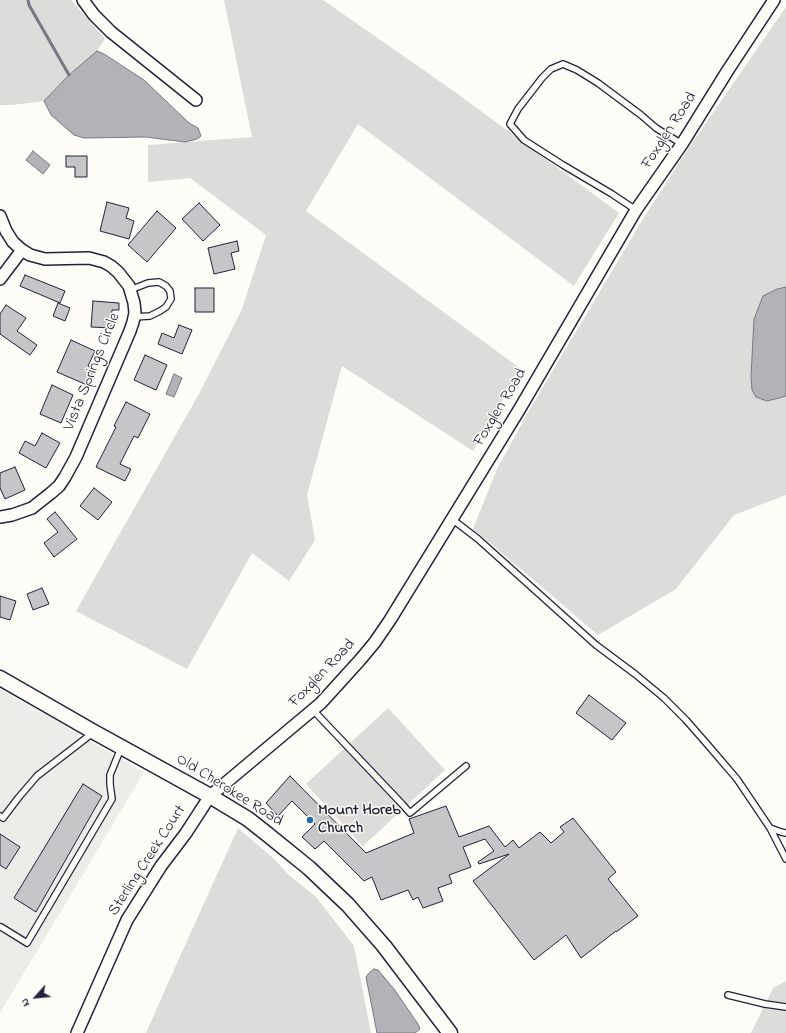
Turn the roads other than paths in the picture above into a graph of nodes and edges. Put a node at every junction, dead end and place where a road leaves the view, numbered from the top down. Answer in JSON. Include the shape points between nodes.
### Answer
{"nodes":[{"id":1,"x":83,"y":0,"type":"edge"},
{"id":2,"x":774,"y":0,"type":"edge"},
{"id":3,"x":196,"y":100,"type":"dead end"},
{"id":4,"x":682,"y":144,"type":"junction"},
{"id":5,"x":636,"y":210,"type":"junction"},
{"id":6,"x":0,"y":216,"type":"edge"},
{"id":7,"x":22,"y":250,"type":"junction"},
{"id":8,"x":0,"y":279,"type":"edge"},
{"id":9,"x":130,"y":290,"type":"junction"},
{"id":10,"x":134,"y":317,"type":"junction"},
{"id":11,"x":0,"y":517,"type":"edge"},
{"id":12,"x":452,"y":520,"type":"junction"},
{"id":13,"x":0,"y":678,"type":"edge"},
{"id":14,"x":313,"y":710,"type":"junction"},
{"id":15,"x":94,"y":732,"type":"junction"},
{"id":16,"x":122,"y":747,"type":"junction"},
{"id":17,"x":466,"y":766,"type":"dead end"},
{"id":18,"x":210,"y":796,"type":"junction"},
{"id":19,"x":0,"y":816,"type":"edge"},
{"id":20,"x":770,"y":828,"type":"junction"},
{"id":21,"x":786,"y":833,"type":"edge"},
{"id":22,"x":786,"y":859,"type":"edge"},
{"id":23,"x":1,"y":927,"type":"edge"},
{"id":24,"x":728,"y":995,"type":"dead end"},
{"id":25,"x":786,"y":1007,"type":"edge"},
{"id":26,"x":77,"y":1033,"type":"edge"},
{"id":27,"x":450,"y":1033,"type":"edge"}],
"edges":[{"from":1,"to":3,"type":"street","via":[[111,32]]},
{"from":2,"to":4,"type":"street","name":"Foxglen Road"},
{"from":4,"to":5,"type":"street","name":"Foxglen Road"},
{"from":4,"to":5,"type":"lane","via":[[656,128],[598,83],[564,64],[542,78],[518,108],[510,124],[524,140]]},
{"from":5,"to":12,"type":"street","name":"Foxglen Road"},
{"from":6,"to":7,"type":"street","name":"Vista Springs Circle","via":[[13,242]]},
{"from":7,"to":8,"type":"street"},
{"from":7,"to":9,"type":"street","name":"Vista Springs Circle","via":[[45,259],[89,258],[104,262],[118,272]]},
{"from":9,"to":10,"type":"street","name":"Vista Springs Circle","via":[[134,303]]},
{"from":9,"to":10,"type":"lane","via":[[159,282],[170,291],[171,299],[166,307],[150,316]]},
{"from":10,"to":11,"type":"street","name":"Vista Springs Circle","via":[[76,457],[59,486],[32,508]]},
{"from":12,"to":14,"type":"street","name":"Foxglen Road","via":[[375,642]]},
{"from":12,"to":20,"type":"lane","via":[[478,539],[596,645],[664,698],[737,779]]},
{"from":13,"to":15,"type":"street","name":"Old Cherokee Road"},
{"from":14,"to":17,"type":"lane","via":[[410,813]]},
{"from":14,"to":18,"type":"street","name":"Foxglen Road"},
{"from":15,"to":16,"type":"street","name":"Old Cherokee Road"},
{"from":15,"to":19,"type":"lane","via":[[37,776],[3,818]]},
{"from":16,"to":18,"type":"street","name":"Old Cherokee Road"},
{"from":16,"to":23,"type":"lane","via":[[110,776],[112,799],[27,943]]},
{"from":18,"to":26,"type":"street","name":"Sterling Creek Court","via":[[127,920]]},
{"from":18,"to":27,"type":"street","name":"Old Cherokee Road","via":[[268,834],[342,899],[384,946]]},
{"from":20,"to":21,"type":"lane"},
{"from":20,"to":22,"type":"lane"},
{"from":24,"to":25,"type":"lane"}]}
